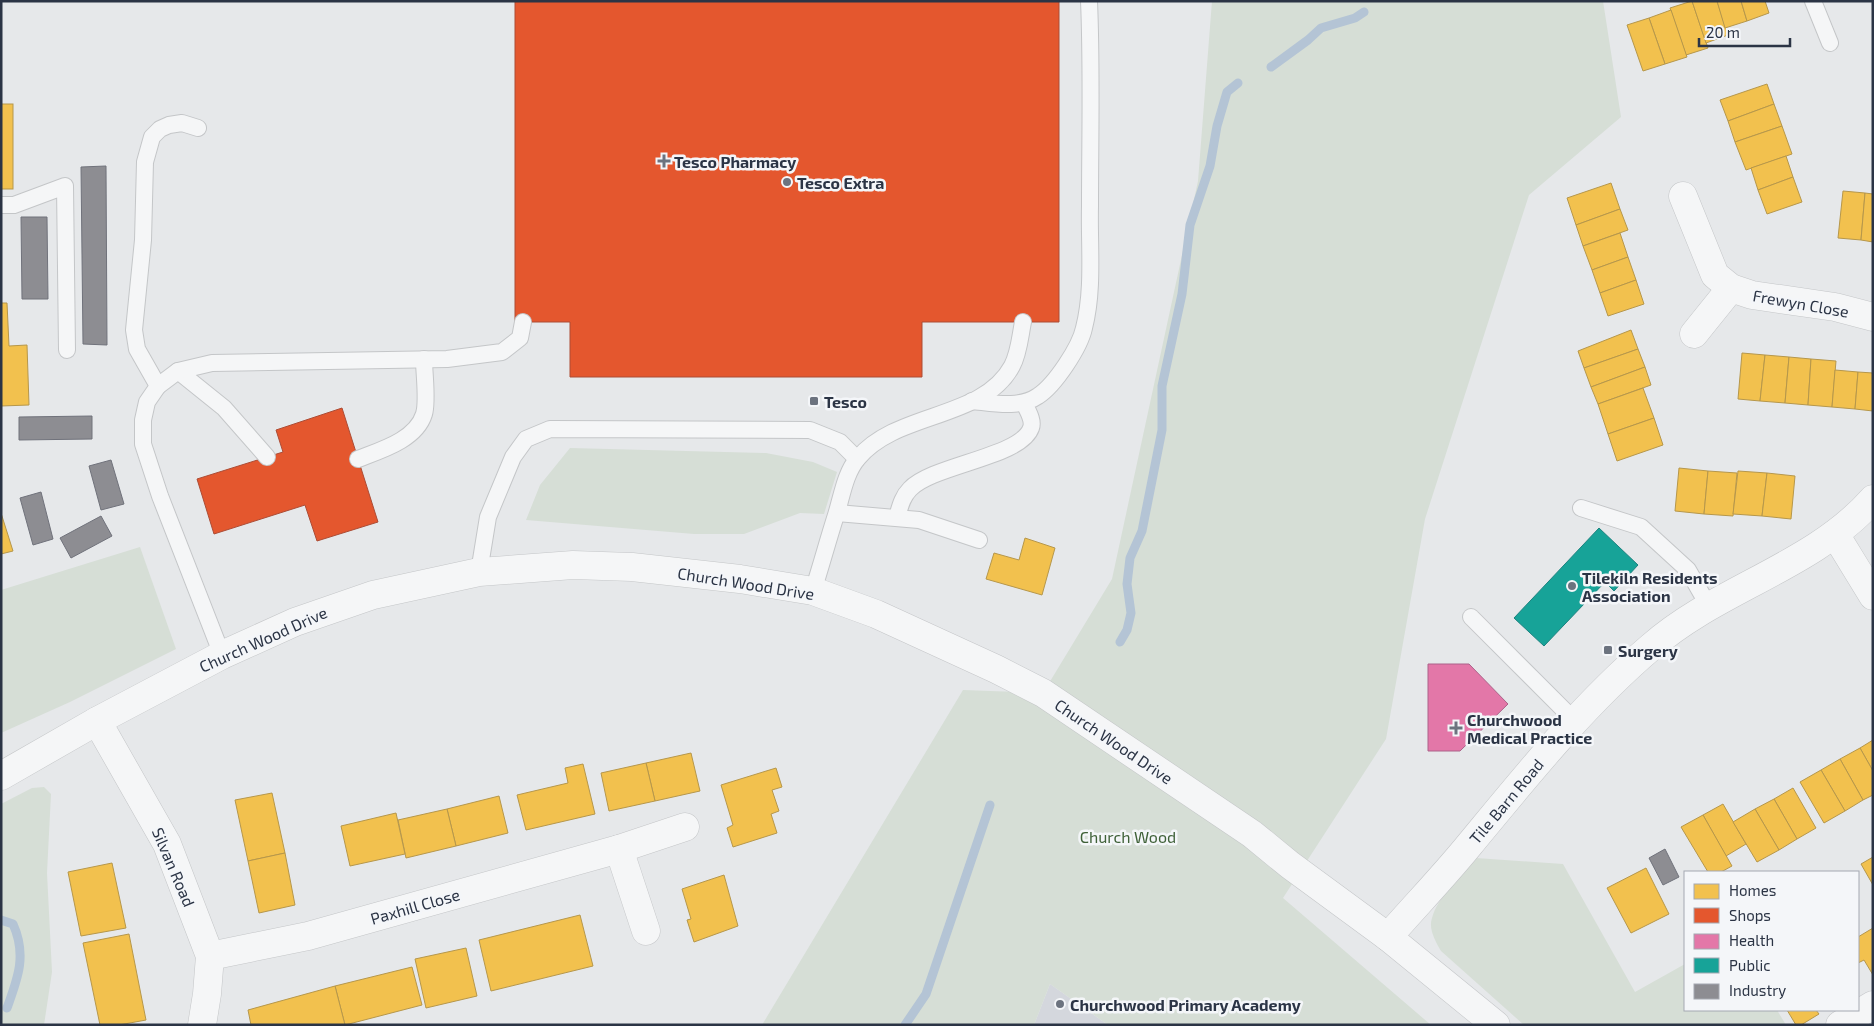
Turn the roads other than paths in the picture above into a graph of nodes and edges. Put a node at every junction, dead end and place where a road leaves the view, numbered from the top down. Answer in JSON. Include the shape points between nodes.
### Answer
{"nodes":[{"id":1,"x":1089,"y":1,"type":"edge"},
{"id":2,"x":1813,"y":1,"type":"edge"},
{"id":3,"x":1830,"y":43,"type":"dead end"},
{"id":4,"x":198,"y":128,"type":"dead end"},
{"id":5,"x":1683,"y":196,"type":"dead end"},
{"id":6,"x":1,"y":205,"type":"edge"},
{"id":7,"x":1730,"y":288,"type":"junction"},
{"id":8,"x":1873,"y":317,"type":"edge"},
{"id":9,"x":523,"y":322,"type":"dead end"},
{"id":10,"x":1023,"y":322,"type":"dead end"},
{"id":11,"x":1694,"y":334,"type":"dead end"},
{"id":12,"x":67,"y":350,"type":"dead end"},
{"id":13,"x":424,"y":359,"type":"junction"},
{"id":14,"x":178,"y":371,"type":"junction"},
{"id":15,"x":158,"y":386,"type":"junction"},
{"id":16,"x":972,"y":401,"type":"junction"},
{"id":17,"x":1024,"y":403,"type":"junction"},
{"id":18,"x":267,"y":457,"type":"dead end"},
{"id":19,"x":358,"y":459,"type":"dead end"},
{"id":20,"x":857,"y":459,"type":"junction"},
{"id":21,"x":1873,"y":499,"type":"edge"},
{"id":22,"x":1580,"y":508,"type":"dead end"},
{"id":23,"x":837,"y":512,"type":"junction"},
{"id":24,"x":897,"y":517,"type":"junction"},
{"id":25,"x":1835,"y":534,"type":"junction"},
{"id":26,"x":979,"y":540,"type":"dead end"},
{"id":27,"x":479,"y":572,"type":"junction"},
{"id":28,"x":813,"y":591,"type":"junction"},
{"id":29,"x":1873,"y":596,"type":"edge"},
{"id":30,"x":1708,"y":606,"type":"junction"},
{"id":31,"x":1471,"y":617,"type":"dead end"},
{"id":32,"x":222,"y":655,"type":"junction"},
{"id":33,"x":97,"y":721,"type":"junction"},
{"id":34,"x":1575,"y":721,"type":"junction"},
{"id":35,"x":1,"y":776,"type":"edge"},
{"id":36,"x":685,"y":827,"type":"dead end"},
{"id":37,"x":619,"y":849,"type":"junction"},
{"id":38,"x":646,"y":931,"type":"dead end"},
{"id":39,"x":1388,"y":938,"type":"junction"},
{"id":40,"x":210,"y":956,"type":"junction"},
{"id":41,"x":1873,"y":1005,"type":"edge"},
{"id":42,"x":202,"y":1025,"type":"edge"},
{"id":43,"x":1496,"y":1025,"type":"edge"},
{"id":44,"x":1840,"y":1025,"type":"edge"}],
"edges":[{"from":1,"to":17,"type":"lane","via":[[1089,276],[1084,329],[1072,355],[1052,383]]},
{"from":2,"to":3,"type":"lane"},
{"from":4,"to":15,"type":"lane","via":[[182,123],[160,129],[152,137],[145,162],[144,240],[134,330],[137,348]]},
{"from":5,"to":7,"type":"street","name":"Frewyn Close","via":[[1716,276]]},
{"from":6,"to":12,"type":"lane","via":[[14,205],[65,186]]},
{"from":7,"to":8,"type":"street","name":"Frewyn Close"},
{"from":7,"to":11,"type":"street","name":"Frewyn Close"},
{"from":9,"to":13,"type":"lane","via":[[520,338],[502,352]]},
{"from":10,"to":16,"type":"lane","via":[[1012,367],[997,385]]},
{"from":13,"to":14,"type":"lane","via":[[251,361],[212,363]]},
{"from":13,"to":19,"type":"lane","via":[[424,413],[418,427],[399,440]]},
{"from":14,"to":15,"type":"lane"},
{"from":14,"to":18,"type":"lane","via":[[224,408]]},
{"from":15,"to":32,"type":"lane","via":[[143,420],[144,444],[160,496]]},
{"from":16,"to":17,"type":"lane"},
{"from":16,"to":20,"type":"lane","via":[[946,413],[894,429]]},
{"from":17,"to":24,"type":"lane","via":[[1032,427],[1022,439],[986,457],[927,478],[910,489]]},
{"from":20,"to":23,"type":"lane","via":[[846,480]]},
{"from":20,"to":27,"type":"lane","via":[[840,442],[810,430],[550,429],[526,439],[512,457],[488,517]]},
{"from":21,"to":25,"type":"street","name":"Tile Barn Road"},
{"from":22,"to":30,"type":"lane","via":[[1641,527],[1688,570]]},
{"from":23,"to":24,"type":"lane"},
{"from":23,"to":28,"type":"lane"},
{"from":24,"to":26,"type":"lane","via":[[918,520]]},
{"from":25,"to":29,"type":"street"},
{"from":25,"to":30,"type":"street","name":"Tile Barn Road"},
{"from":27,"to":28,"type":"street","name":"Church Wood Drive","via":[[573,565],[632,567]]},
{"from":27,"to":32,"type":"street","name":"Church Wood Drive","via":[[373,595],[295,622]]},
{"from":28,"to":39,"type":"street","name":"Church Wood Drive","via":[[876,614],[1042,693],[1252,834]]},
{"from":30,"to":34,"type":"street","name":"Tile Barn Road","via":[[1652,646]]},
{"from":31,"to":34,"type":"lane"},
{"from":32,"to":33,"type":"street","name":"Church Wood Drive"},
{"from":33,"to":35,"type":"street","name":"Church Wood Drive"},
{"from":33,"to":40,"type":"street","name":"Silvan Road","via":[[167,844]]},
{"from":34,"to":39,"type":"street","name":"Tile Barn Road"},
{"from":36,"to":37,"type":"street","name":"Paxhill Close"},
{"from":37,"to":38,"type":"street"},
{"from":37,"to":40,"type":"street","name":"Paxhill Close","via":[[308,936]]},
{"from":39,"to":43,"type":"street","name":"Church Wood Drive"},
{"from":40,"to":42,"type":"street","name":"Silvan Road"},
{"from":41,"to":44,"type":"street"}]}
